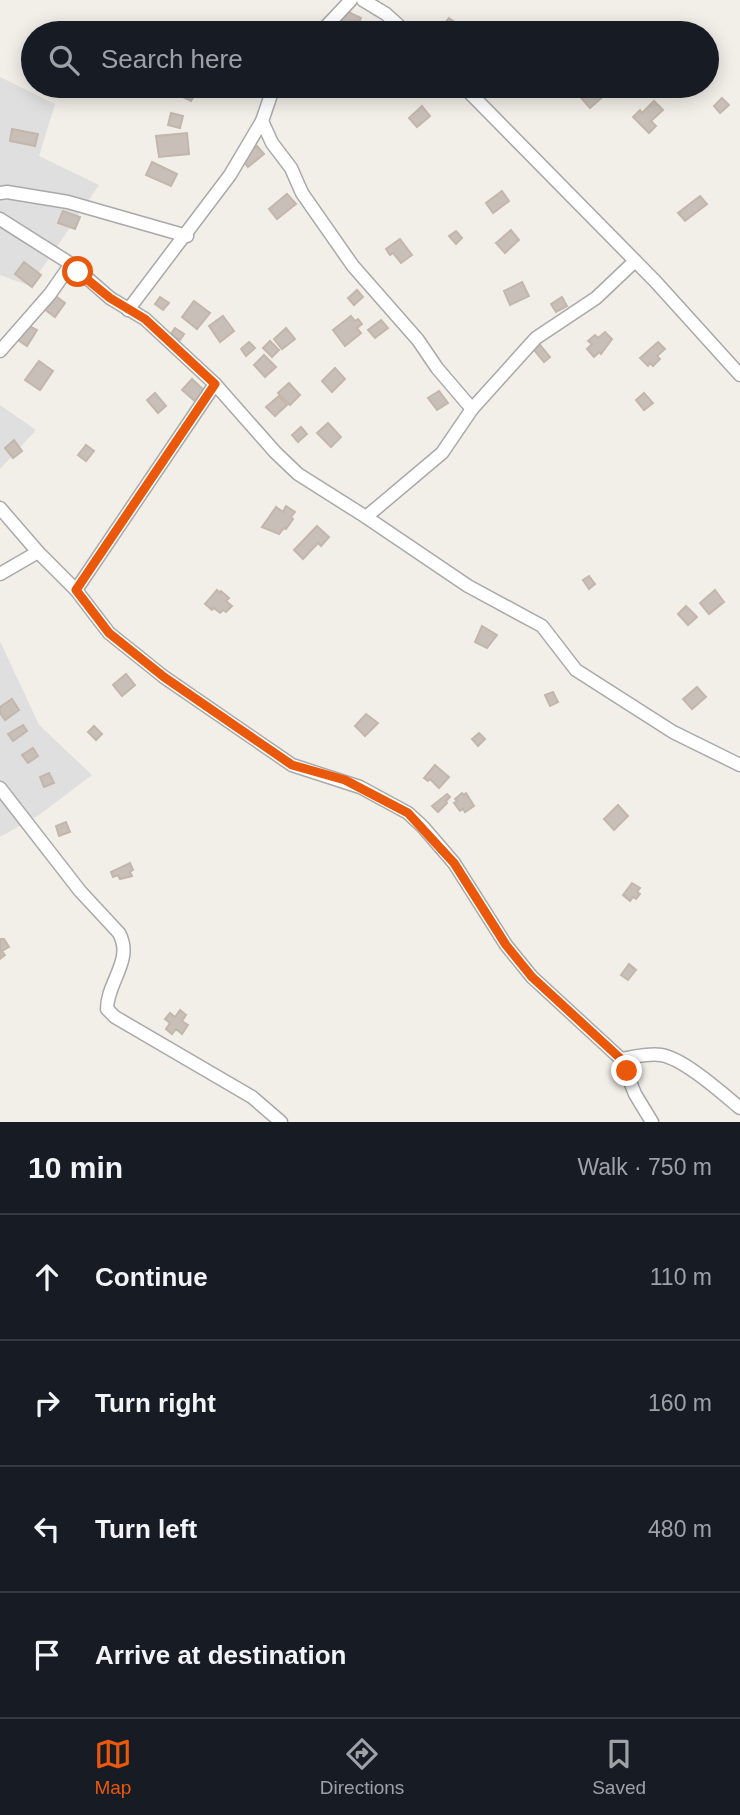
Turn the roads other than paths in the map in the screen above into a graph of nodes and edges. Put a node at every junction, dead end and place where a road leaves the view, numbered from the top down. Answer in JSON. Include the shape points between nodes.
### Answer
{"nodes":[{"id":1,"x":351,"y":0,"type":"edge"},
{"id":2,"x":363,"y":0,"type":"edge"},
{"id":3,"x":331,"y":21,"type":"edge"},
{"id":4,"x":394,"y":21,"type":"edge"},
{"id":5,"x":270,"y":98,"type":"edge"},
{"id":6,"x":475,"y":98,"type":"edge"},
{"id":7,"x":262,"y":121,"type":"junction"},
{"id":8,"x":0,"y":193,"type":"edge"},
{"id":9,"x":0,"y":219,"type":"edge"},
{"id":10,"x":187,"y":236,"type":"junction"},
{"id":11,"x":635,"y":261,"type":"junction"},
{"id":12,"x":71,"y":264,"type":"junction"},
{"id":13,"x":128,"y":310,"type":"junction"},
{"id":14,"x":0,"y":351,"type":"edge"},
{"id":15,"x":740,"y":375,"type":"edge"},
{"id":16,"x":215,"y":384,"type":"junction"},
{"id":17,"x":472,"y":409,"type":"junction"},
{"id":18,"x":0,"y":508,"type":"edge"},
{"id":19,"x":366,"y":517,"type":"junction"},
{"id":20,"x":38,"y":552,"type":"junction"},
{"id":21,"x":0,"y":574,"type":"edge"},
{"id":22,"x":76,"y":590,"type":"junction"},
{"id":23,"x":740,"y":765,"type":"edge"},
{"id":24,"x":0,"y":788,"type":"edge"},
{"id":25,"x":621,"y":1059,"type":"junction"},
{"id":26,"x":740,"y":1108,"type":"edge"},
{"id":27,"x":281,"y":1122,"type":"edge"},
{"id":28,"x":652,"y":1122,"type":"edge"}],
"edges":[{"from":1,"to":3,"type":"street"},
{"from":2,"to":4,"type":"street"},
{"from":5,"to":7,"type":"street"},
{"from":6,"to":11,"type":"street"},
{"from":7,"to":10,"type":"street"},
{"from":7,"to":17,"type":"street","via":[[302,193],[353,266]]},
{"from":8,"to":10,"type":"street","via":[[68,202]]},
{"from":9,"to":12,"type":"street"},
{"from":10,"to":13,"type":"street"},
{"from":11,"to":15,"type":"street"},
{"from":11,"to":17,"type":"street","via":[[596,298],[536,338]]},
{"from":12,"to":13,"type":"street"},
{"from":12,"to":14,"type":"street"},
{"from":13,"to":16,"type":"street","via":[[145,319]]},
{"from":16,"to":19,"type":"street","via":[[298,474]]},
{"from":16,"to":22,"type":"street"},
{"from":17,"to":19,"type":"street","via":[[442,453]]},
{"from":18,"to":20,"type":"street"},
{"from":19,"to":23,"type":"street","via":[[468,586],[542,626],[576,670],[673,732]]},
{"from":20,"to":21,"type":"street"},
{"from":20,"to":22,"type":"street"},
{"from":22,"to":25,"type":"street","via":[[109,633],[164,677],[292,765],[345,780],[408,813],[454,863],[532,977]]},
{"from":24,"to":27,"type":"street","via":[[124,941],[126,951],[107,1009],[252,1097]]},
{"from":25,"to":26,"type":"street","via":[[672,1058]]},
{"from":25,"to":28,"type":"street"}]}
